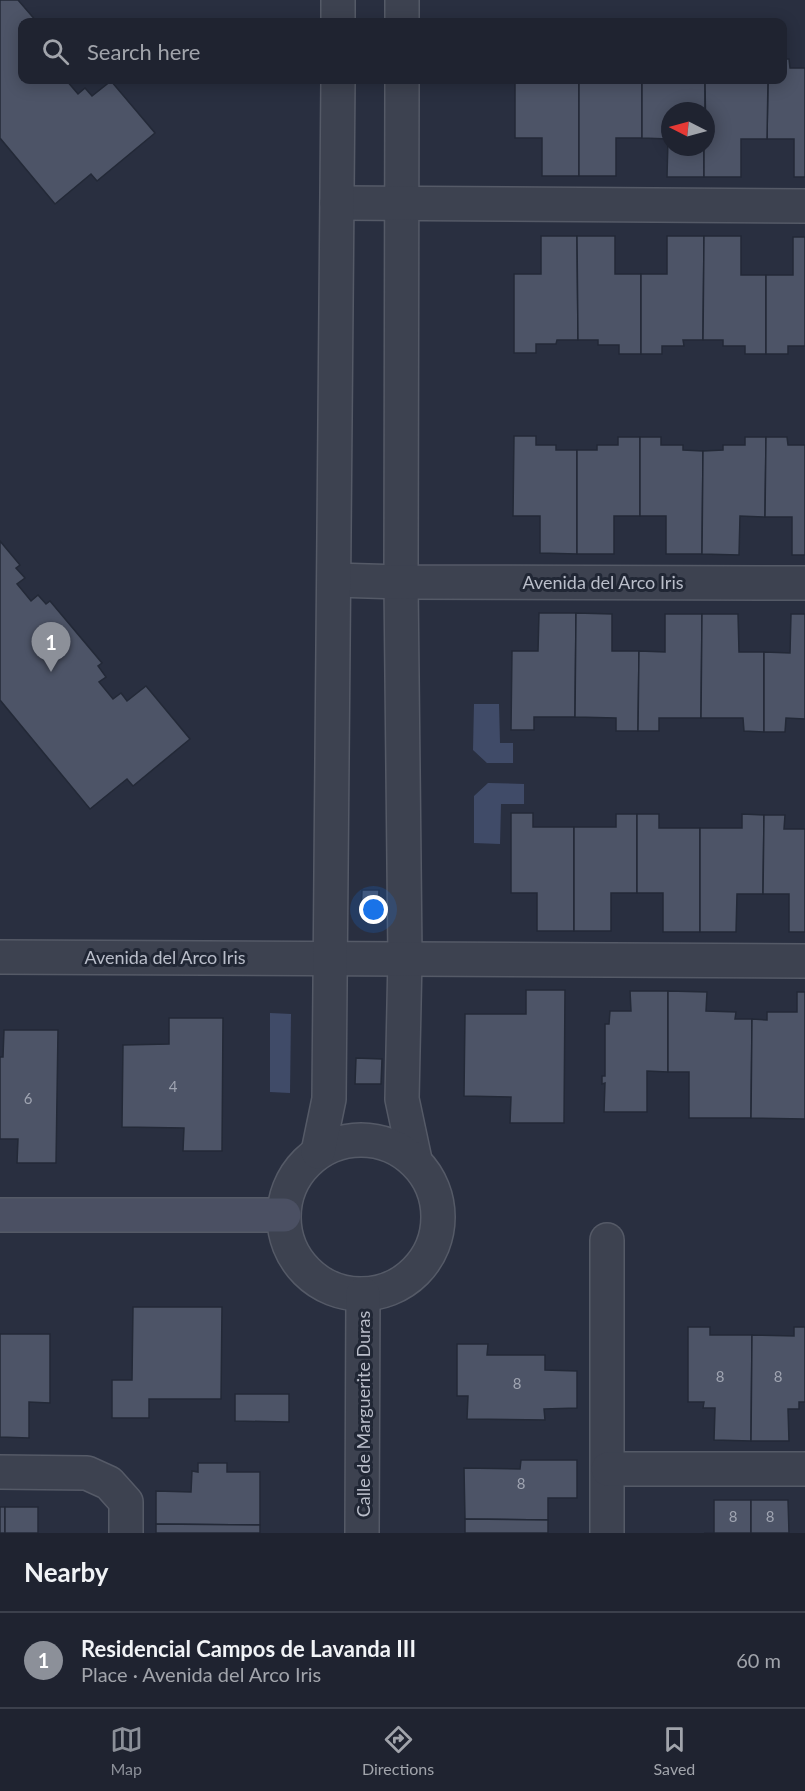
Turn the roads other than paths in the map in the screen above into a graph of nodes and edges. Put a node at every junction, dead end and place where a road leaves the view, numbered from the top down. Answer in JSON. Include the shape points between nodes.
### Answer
{"nodes":[{"id":1,"x":338,"y":0,"type":"edge"},
{"id":2,"x":402,"y":0,"type":"edge"},
{"id":3,"x":338,"y":18,"type":"edge"},
{"id":4,"x":402,"y":18,"type":"edge"},
{"id":5,"x":338,"y":84,"type":"edge"},
{"id":6,"x":402,"y":84,"type":"edge"},
{"id":7,"x":337,"y":203,"type":"junction"},
{"id":8,"x":402,"y":203,"type":"junction"},
{"id":9,"x":805,"y":206,"type":"edge"},
{"id":10,"x":335,"y":580,"type":"junction"},
{"id":11,"x":400,"y":582,"type":"junction"},
{"id":12,"x":805,"y":583,"type":"edge"},
{"id":13,"x":0,"y":957,"type":"edge"},
{"id":14,"x":405,"y":957,"type":"junction"},
{"id":15,"x":331,"y":958,"type":"junction"},
{"id":16,"x":805,"y":961,"type":"edge"},
{"id":17,"x":318,"y":1152,"type":"junction"},
{"id":18,"x":415,"y":1160,"type":"junction"},
{"id":19,"x":0,"y":1215,"type":"edge"},
{"id":20,"x":284,"y":1215,"type":"junction"},
{"id":21,"x":607,"y":1240,"type":"dead end"},
{"id":22,"x":363,"y":1294,"type":"junction"},
{"id":23,"x":608,"y":1469,"type":"junction"},
{"id":24,"x":805,"y":1469,"type":"edge"},
{"id":25,"x":0,"y":1472,"type":"edge"},
{"id":26,"x":126,"y":1533,"type":"edge"},
{"id":27,"x":362,"y":1533,"type":"edge"},
{"id":28,"x":608,"y":1533,"type":"edge"}],
"edges":[{"from":1,"to":3,"type":"street"},
{"from":2,"to":4,"type":"street"},
{"from":5,"to":7,"type":"street"},
{"from":6,"to":8,"type":"street"},
{"from":7,"to":8,"type":"street"},
{"from":7,"to":10,"type":"street"},
{"from":8,"to":9,"type":"street"},
{"from":8,"to":11,"type":"street"},
{"from":10,"to":11,"type":"street","name":"Avenida del Arco Iris"},
{"from":10,"to":15,"type":"street"},
{"from":11,"to":12,"type":"street","name":"Avenida del Arco Iris"},
{"from":11,"to":14,"type":"street"},
{"from":13,"to":15,"type":"street","name":"Avenida del Arco Iris"},
{"from":14,"to":15,"type":"street","name":"Avenida del Arco Iris"},
{"from":14,"to":16,"type":"street","name":"Avenida del Arco Iris"},
{"from":14,"to":18,"type":"street","via":[[402,1099]]},
{"from":15,"to":17,"type":"street","via":[[329,1099]]},
{"from":17,"to":18,"type":"street","via":[[342,1141],[367,1139],[392,1145]]},
{"from":17,"to":20,"type":"street","via":[[300,1169],[289,1190]]},
{"from":18,"to":22,"type":"street","via":[[430,1180],[438,1206],[437,1232],[428,1256],[411,1276],[389,1289]]},
{"from":19,"to":20,"type":"street"},
{"from":20,"to":22,"type":"street","via":[[287,1239],[299,1262],[316,1280],[339,1291]]},
{"from":21,"to":23,"type":"street"},
{"from":22,"to":27,"type":"street","name":"Calle de Marguerite Duras"},
{"from":23,"to":24,"type":"street"},
{"from":23,"to":28,"type":"street"},
{"from":25,"to":26,"type":"street","via":[[87,1473],[109,1483],[126,1502]]}]}
